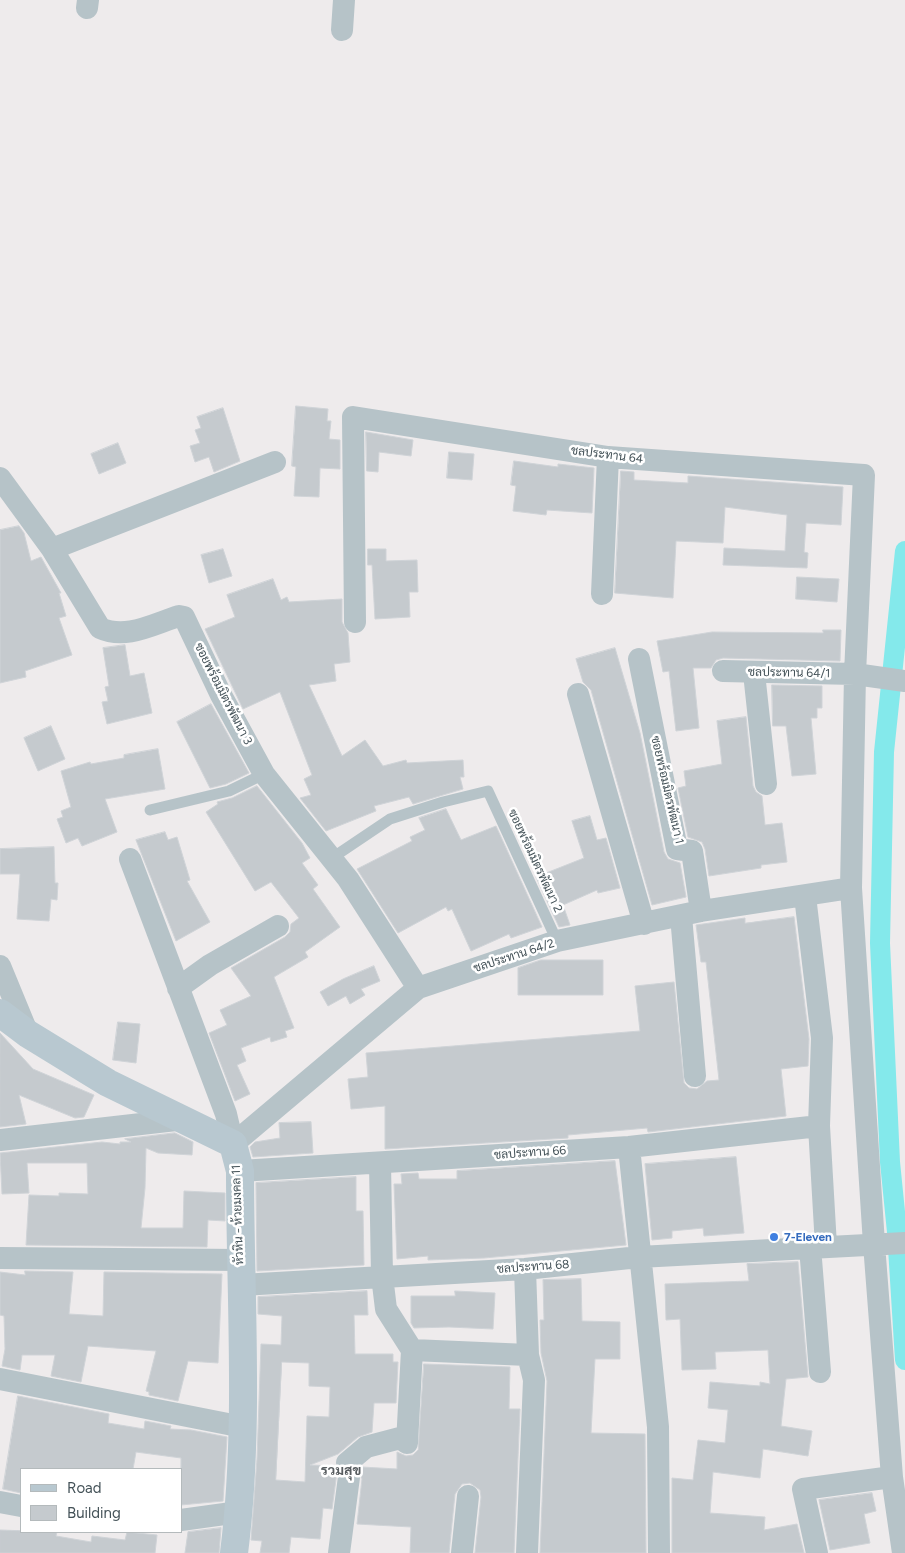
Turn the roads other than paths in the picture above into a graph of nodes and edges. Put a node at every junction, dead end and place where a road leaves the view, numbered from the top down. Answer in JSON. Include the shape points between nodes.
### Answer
{"nodes":[{"id":1,"x":344,"y":0,"type":"edge"},
{"id":2,"x":342,"y":30,"type":"dead end"},
{"id":3,"x":608,"y":457,"type":"junction"},
{"id":4,"x":275,"y":462,"type":"dead end"},
{"id":5,"x":0,"y":478,"type":"edge"},
{"id":6,"x":52,"y":549,"type":"junction"},
{"id":7,"x":602,"y":594,"type":"dead end"},
{"id":8,"x":355,"y":622,"type":"dead end"},
{"id":9,"x":639,"y":659,"type":"dead end"},
{"id":10,"x":723,"y":671,"type":"dead end"},
{"id":11,"x":754,"y":674,"type":"junction"},
{"id":12,"x":855,"y":674,"type":"junction"},
{"id":13,"x":905,"y":681,"type":"edge"},
{"id":14,"x":578,"y":694,"type":"dead end"},
{"id":15,"x":264,"y":774,"type":"junction"},
{"id":16,"x":766,"y":784,"type":"dead end"},
{"id":17,"x":150,"y":810,"type":"dead end"},
{"id":18,"x":332,"y":858,"type":"junction"},
{"id":19,"x":130,"y":859,"type":"dead end"},
{"id":20,"x":851,"y":888,"type":"junction"},
{"id":21,"x":805,"y":896,"type":"junction"},
{"id":22,"x":691,"y":914,"type":"junction"},
{"id":23,"x":644,"y":924,"type":"junction"},
{"id":24,"x":278,"y":926,"type":"dead end"},
{"id":25,"x":557,"y":941,"type":"junction"},
{"id":26,"x":0,"y":966,"type":"edge"},
{"id":27,"x":178,"y":988,"type":"junction"},
{"id":28,"x":418,"y":988,"type":"junction"},
{"id":29,"x":0,"y":1014,"type":"edge"},
{"id":30,"x":28,"y":1034,"type":"junction"},
{"id":31,"x":695,"y":1076,"type":"dead end"},
{"id":32,"x":185,"y":1119,"type":"junction"},
{"id":33,"x":819,"y":1126,"type":"junction"},
{"id":34,"x":0,"y":1140,"type":"edge"},
{"id":35,"x":233,"y":1144,"type":"junction"},
{"id":36,"x":629,"y":1147,"type":"junction"},
{"id":37,"x":380,"y":1163,"type":"junction"},
{"id":38,"x":240,"y":1171,"type":"junction"},
{"id":39,"x":905,"y":1243,"type":"edge"},
{"id":40,"x":874,"y":1244,"type":"junction"},
{"id":41,"x":818,"y":1247,"type":"junction"},
{"id":42,"x":639,"y":1257,"type":"junction"},
{"id":43,"x":0,"y":1258,"type":"edge"},
{"id":44,"x":525,"y":1269,"type":"junction"},
{"id":45,"x":240,"y":1272,"type":"junction"},
{"id":46,"x":382,"y":1276,"type":"junction"},
{"id":47,"x":412,"y":1350,"type":"junction"},
{"id":48,"x":528,"y":1355,"type":"junction"},
{"id":49,"x":820,"y":1372,"type":"dead end"},
{"id":50,"x":0,"y":1379,"type":"edge"},
{"id":51,"x":243,"y":1427,"type":"junction"},
{"id":52,"x":892,"y":1477,"type":"junction"},
{"id":53,"x":468,"y":1496,"type":"dead end"},
{"id":54,"x":0,"y":1502,"type":"edge"},
{"id":55,"x":20,"y":1506,"type":"edge"},
{"id":56,"x":239,"y":1512,"type":"junction"},
{"id":57,"x":182,"y":1520,"type":"edge"},
{"id":58,"x":234,"y":1553,"type":"edge"},
{"id":59,"x":339,"y":1553,"type":"edge"},
{"id":60,"x":462,"y":1553,"type":"edge"},
{"id":61,"x":527,"y":1553,"type":"edge"},
{"id":62,"x":659,"y":1553,"type":"edge"},
{"id":63,"x":817,"y":1553,"type":"edge"},
{"id":64,"x":903,"y":1553,"type":"edge"}],
"edges":[{"from":1,"to":2,"type":"street"},
{"from":3,"to":7,"type":"street"},
{"from":3,"to":8,"type":"street","name":"ชลประทาน 64","via":[[353,417]]},
{"from":3,"to":12,"type":"street","name":"ชลประทาน 64","via":[[864,475]]},
{"from":4,"to":6,"type":"street"},
{"from":5,"to":6,"type":"street","name":"ซอยพร้อมมิตรพัฒนา 3"},
{"from":6,"to":15,"type":"street","name":"ซอยพร้อมมิตรพัฒนา 3","via":[[100,628],[112,634],[123,634],[178,616],[184,617],[220,695]]},
{"from":9,"to":22,"type":"street","name":"ซอยพร้อมมิตรพัฒนา 1","via":[[677,849],[692,851]]},
{"from":10,"to":11,"type":"street","name":"ชลประทาน 64/1"},
{"from":11,"to":12,"type":"street","name":"ชลประทาน 64/1"},
{"from":11,"to":16,"type":"street"},
{"from":12,"to":13,"type":"street","name":"ชลประทาน 64/1"},
{"from":12,"to":20,"type":"street"},
{"from":14,"to":23,"type":"street"},
{"from":15,"to":17,"type":"lane","via":[[229,791]]},
{"from":15,"to":18,"type":"street","name":"ซอยพร้อมมิตรพัฒนา 3"},
{"from":18,"to":25,"type":"lane","name":"ซอยพร้อมมิตรพัฒนา 2","via":[[390,819],[488,791]]},
{"from":18,"to":28,"type":"street","name":"ซอยพร้อมมิตรพัฒนา 3"},
{"from":19,"to":27,"type":"street"},
{"from":20,"to":21,"type":"street","name":"ชลประทาน 64/2"},
{"from":20,"to":40,"type":"street"},
{"from":21,"to":22,"type":"street","name":"ชลประทาน 64/2"},
{"from":21,"to":33,"type":"street","via":[[822,1038]]},
{"from":22,"to":23,"type":"street","name":"ชลประทาน 64/2"},
{"from":22,"to":31,"type":"street"},
{"from":23,"to":25,"type":"street","name":"ชลประทาน 64/2"},
{"from":24,"to":27,"type":"street","via":[[210,965]]},
{"from":25,"to":28,"type":"street","name":"ชลประทาน 64/2"},
{"from":26,"to":30,"type":"street"},
{"from":27,"to":35,"type":"street","via":[[226,1114]]},
{"from":28,"to":35,"type":"street","name":"ชลประทาน 64/2"},
{"from":29,"to":30,"type":"street"},
{"from":30,"to":32,"type":"street","via":[[108,1083]]},
{"from":32,"to":34,"type":"street"},
{"from":32,"to":35,"type":"street"},
{"from":33,"to":36,"type":"street","name":"ชลประทาน 66"},
{"from":33,"to":41,"type":"street"},
{"from":35,"to":38,"type":"street","name":"หัวหิน - ห้วยมงคล 11"},
{"from":36,"to":37,"type":"street","name":"ชลประทาน 66"},
{"from":36,"to":42,"type":"street"},
{"from":37,"to":38,"type":"street","name":"ชลประทาน 66"},
{"from":37,"to":46,"type":"street"},
{"from":38,"to":45,"type":"street","name":"หัวหิน - ห้วยมงคล 11"},
{"from":39,"to":40,"type":"street","name":"ชลประทาน 68"},
{"from":40,"to":41,"type":"street","name":"ชลประทาน 68"},
{"from":40,"to":52,"type":"street"},
{"from":41,"to":42,"type":"street","name":"ชลประทาน 68"},
{"from":41,"to":49,"type":"street"},
{"from":42,"to":44,"type":"street","name":"ชลประทาน 68"},
{"from":42,"to":62,"type":"street","via":[[658,1427]]},
{"from":43,"to":45,"type":"street","name":"ชลประทาน 68"},
{"from":44,"to":46,"type":"street","name":"ชลประทาน 68"},
{"from":44,"to":48,"type":"street"},
{"from":45,"to":46,"type":"street","name":"ชลประทาน 68"},
{"from":45,"to":51,"type":"street","name":"หัวหิน - ห้วยมงคล 11"},
{"from":46,"to":47,"type":"street","via":[[386,1310]]},
{"from":47,"to":48,"type":"street"},
{"from":47,"to":59,"type":"street","via":[[407,1442],[400,1438],[366,1448],[348,1470]]},
{"from":48,"to":61,"type":"street","via":[[534,1380]]},
{"from":50,"to":51,"type":"street"},
{"from":51,"to":56,"type":"street","name":"หัวหิน - ห้วยมงคล 11"},
{"from":52,"to":63,"type":"street","via":[[804,1489]]},
{"from":52,"to":64,"type":"street"},
{"from":53,"to":60,"type":"street"},
{"from":54,"to":55,"type":"street"},
{"from":56,"to":57,"type":"street"},
{"from":56,"to":58,"type":"street","name":"หัวหิน - ห้วยมงคล 11"}]}
